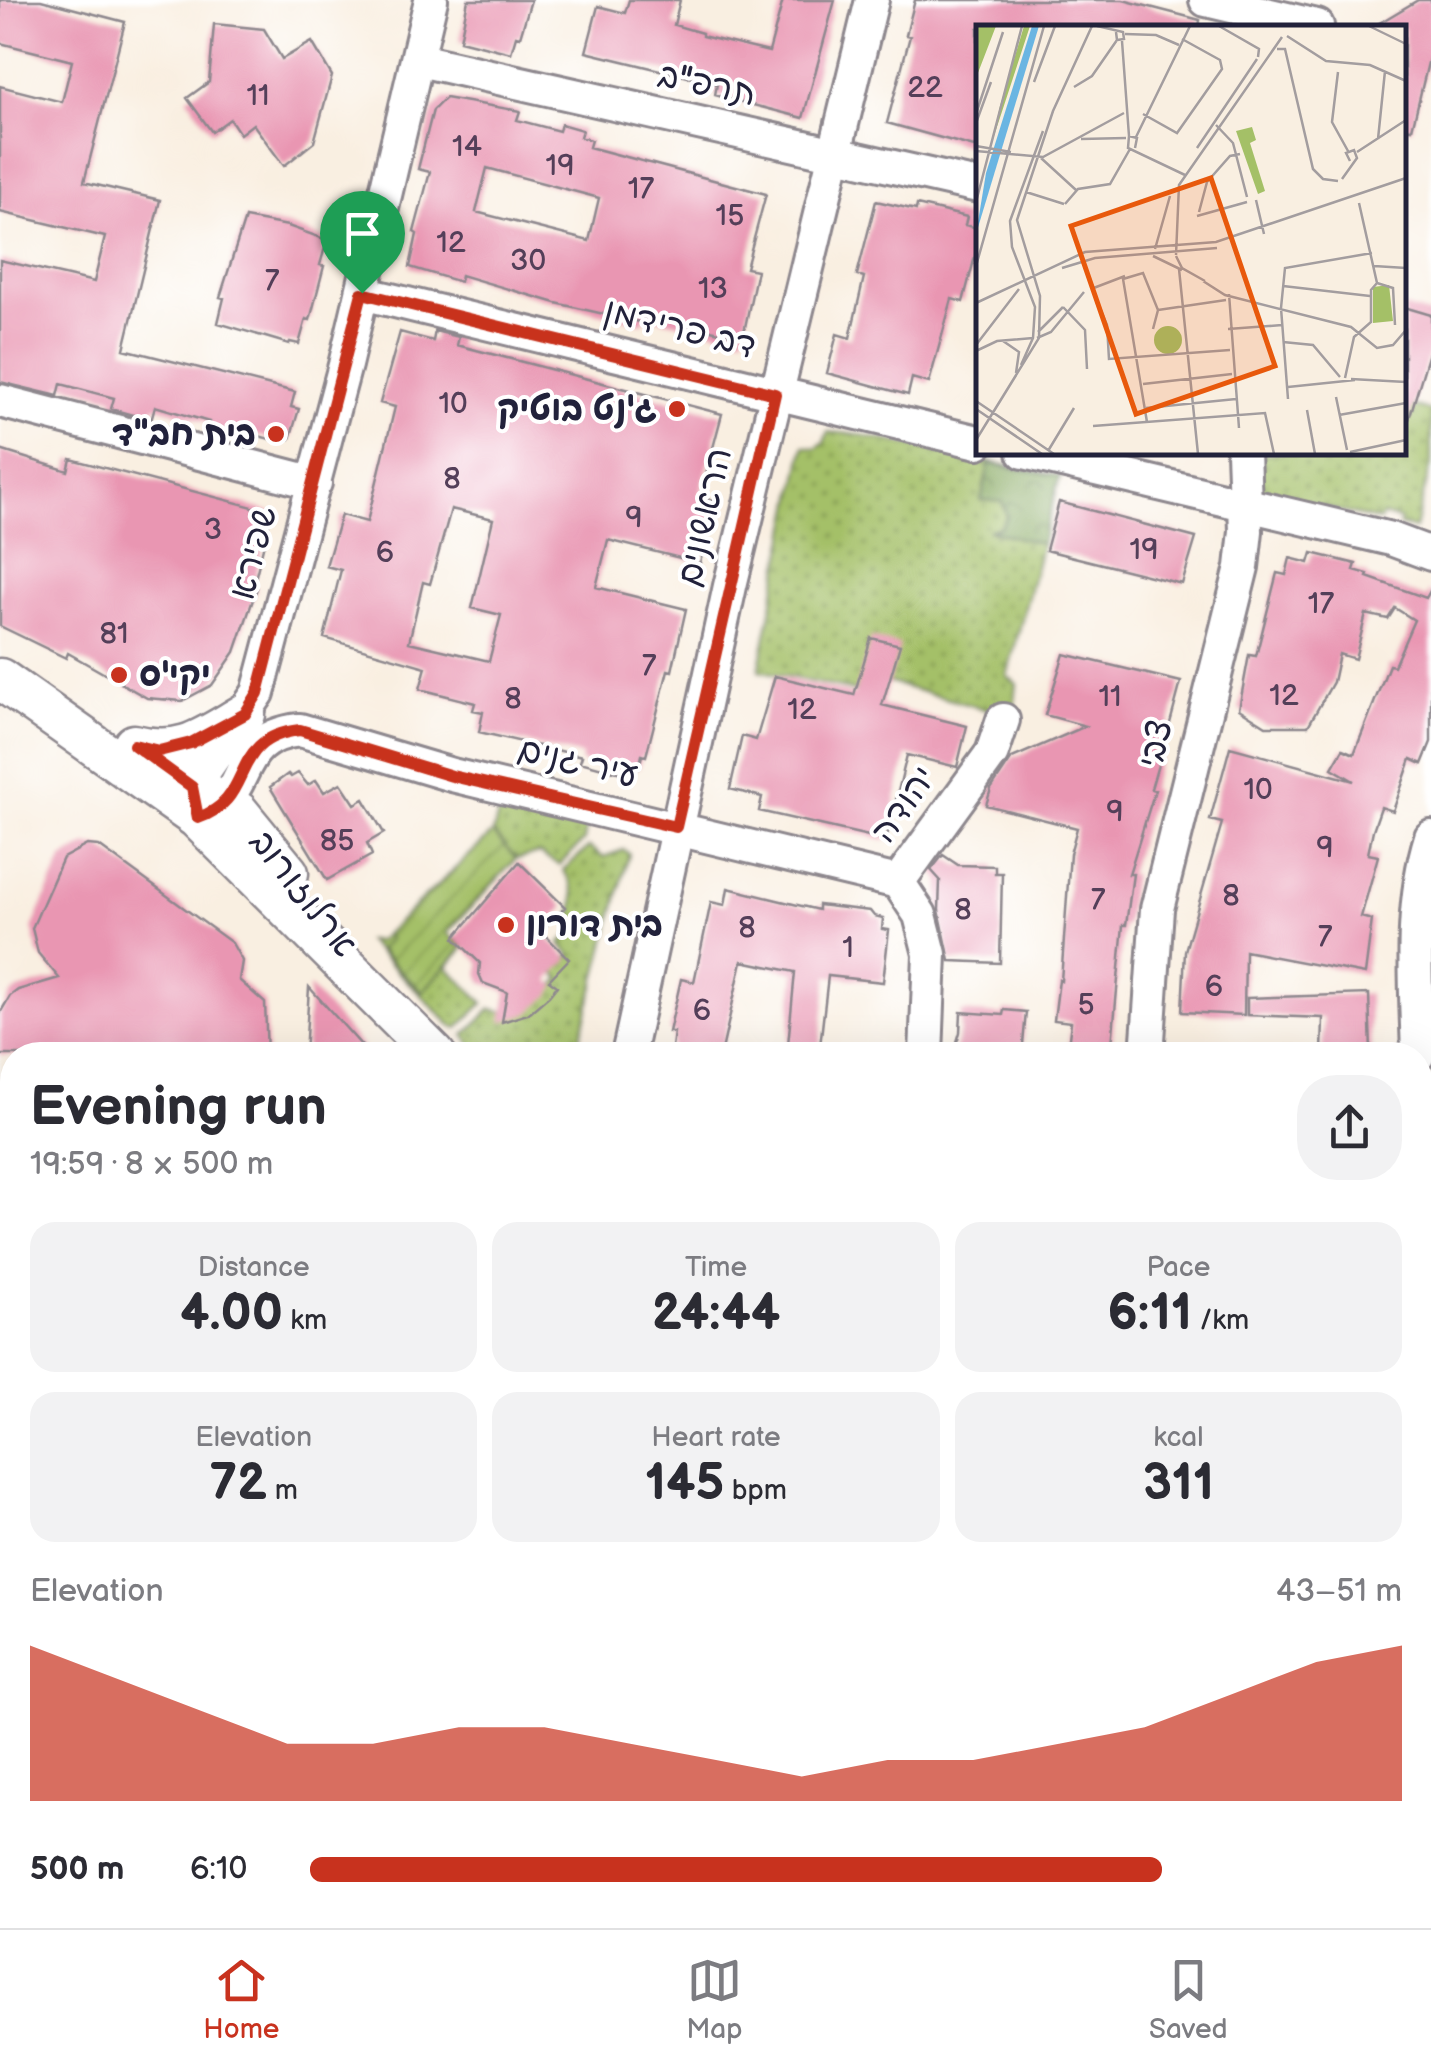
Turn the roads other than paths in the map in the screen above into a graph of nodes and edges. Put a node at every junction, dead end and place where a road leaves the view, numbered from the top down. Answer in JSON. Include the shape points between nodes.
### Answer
{"nodes":[{"id":1,"x":431,"y":0,"type":"edge"},
{"id":2,"x":872,"y":0,"type":"edge"},
{"id":3,"x":1206,"y":0,"type":"edge"},
{"id":4,"x":1319,"y":18,"type":"edge"},
{"id":5,"x":419,"y":60,"type":"junction"},
{"id":6,"x":834,"y":153,"type":"junction"},
{"id":7,"x":976,"y":186,"type":"edge"},
{"id":8,"x":362,"y":293,"type":"junction"},
{"id":9,"x":775,"y":394,"type":"junction"},
{"id":10,"x":0,"y":401,"type":"edge"},
{"id":11,"x":976,"y":442,"type":"edge"},
{"id":12,"x":1037,"y":455,"type":"edge"},
{"id":13,"x":1243,"y":455,"type":"edge"},
{"id":14,"x":315,"y":483,"type":"junction"},
{"id":15,"x":1243,"y":504,"type":"junction"},
{"id":16,"x":1431,"y":554,"type":"edge"},
{"id":17,"x":0,"y":660,"type":"edge"},
{"id":18,"x":0,"y":679,"type":"edge"},
{"id":19,"x":251,"y":704,"type":"junction"},
{"id":20,"x":1003,"y":720,"type":"dead end"},
{"id":21,"x":300,"y":730,"type":"junction"},
{"id":22,"x":134,"y":745,"type":"junction"},
{"id":23,"x":205,"y":803,"type":"junction"},
{"id":24,"x":676,"y":827,"type":"junction"},
{"id":25,"x":1431,"y":838,"type":"edge"},
{"id":26,"x":898,"y":882,"type":"junction"},
{"id":27,"x":423,"y":1042,"type":"edge"},
{"id":28,"x":631,"y":1042,"type":"edge"},
{"id":29,"x":927,"y":1042,"type":"edge"},
{"id":30,"x":1148,"y":1042,"type":"edge"},
{"id":31,"x":1418,"y":1042,"type":"edge"}],
"edges":[{"from":1,"to":5,"type":"street","name":"שפירא"},
{"from":2,"to":6,"type":"street","name":"הראשונים"},
{"from":3,"to":4,"type":"street"},
{"from":5,"to":6,"type":"street","name":"תרפ\"ב"},
{"from":5,"to":8,"type":"street","name":"שפירא"},
{"from":6,"to":7,"type":"street","name":"תרפ\"ב"},
{"from":6,"to":9,"type":"street","name":"הראשונים"},
{"from":8,"to":9,"type":"street","name":"דב פרידמן"},
{"from":8,"to":14,"type":"street","name":"שפירא"},
{"from":9,"to":11,"type":"street","name":"דב פרידמן"},
{"from":9,"to":24,"type":"street","name":"הראשונים"},
{"from":10,"to":14,"type":"street"},
{"from":12,"to":15,"type":"street"},
{"from":13,"to":15,"type":"street","name":"צבי"},
{"from":14,"to":19,"type":"street","name":"שפירא"},
{"from":15,"to":16,"type":"street"},
{"from":15,"to":30,"type":"street","name":"צבי","via":[[1242,567],[1157,909]]},
{"from":17,"to":22,"type":"street","name":"ארלוזורוב"},
{"from":18,"to":23,"type":"street","name":"ארלוזורוב"},
{"from":19,"to":21,"type":"street","name":"עיר גנים","via":[[272,722]]},
{"from":19,"to":22,"type":"street","via":[[174,750]]},
{"from":19,"to":23,"type":"street","name":"שפירא"},
{"from":20,"to":26,"type":"street","name":"יהודה","via":[[992,752]]},
{"from":21,"to":23,"type":"street","via":[[264,742]]},
{"from":21,"to":24,"type":"street","name":"עיר גנים","via":[[452,776]]},
{"from":22,"to":23,"type":"street","name":"ארלוזורוב"},
{"from":23,"to":27,"type":"street","name":"ארלוזורוב","via":[[238,812]]},
{"from":24,"to":26,"type":"street","name":"עיר גנים"},
{"from":24,"to":28,"type":"street","name":"הראשונים"},
{"from":25,"to":31,"type":"street","via":[[1418,910]]},
{"from":26,"to":29,"type":"street","name":"יהודה","via":[[920,915],[930,954]]}]}
